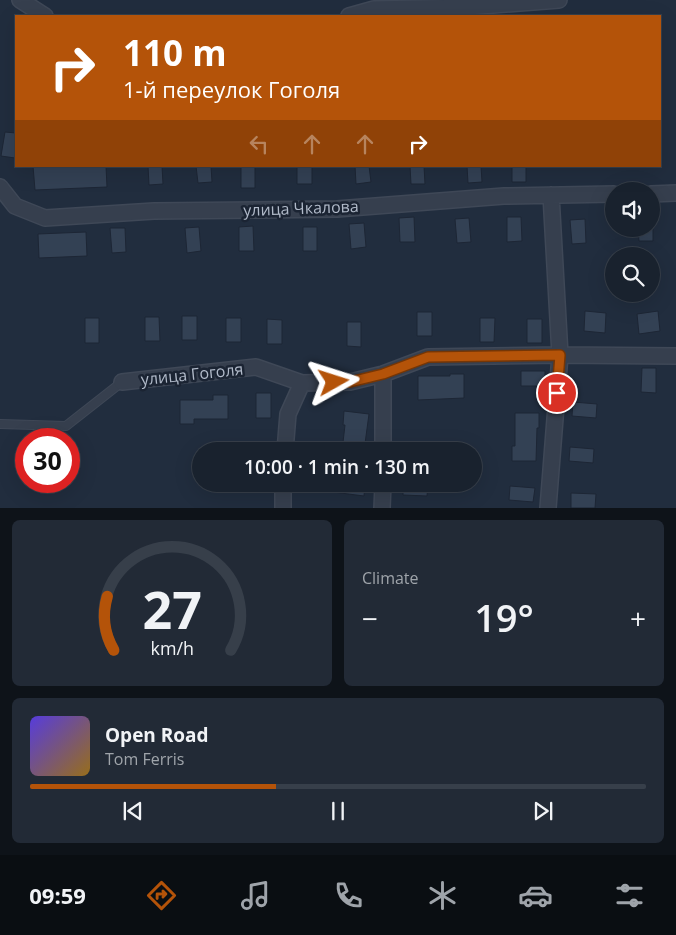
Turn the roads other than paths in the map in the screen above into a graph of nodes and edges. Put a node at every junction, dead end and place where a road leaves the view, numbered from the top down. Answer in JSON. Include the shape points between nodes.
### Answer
{"nodes":[{"id":1,"x":20,"y":0,"type":"edge"},
{"id":2,"x":559,"y":0,"type":"edge"},
{"id":3,"x":43,"y":15,"type":"edge"},
{"id":4,"x":353,"y":15,"type":"edge"},
{"id":5,"x":0,"y":187,"type":"edge"},
{"id":6,"x":676,"y":193,"type":"edge"},
{"id":7,"x":605,"y":194,"type":"edge"},
{"id":8,"x":660,"y":194,"type":"edge"},
{"id":9,"x":552,"y":195,"type":"junction"},
{"id":10,"x":560,"y":355,"type":"junction"},
{"id":11,"x":676,"y":356,"type":"edge"},
{"id":12,"x":383,"y":374,"type":"junction"},
{"id":13,"x":122,"y":382,"type":"joint"},
{"id":14,"x":302,"y":383,"type":"junction"},
{"id":15,"x":0,"y":424,"type":"edge"},
{"id":16,"x":286,"y":442,"type":"edge"},
{"id":17,"x":383,"y":442,"type":"edge"},
{"id":18,"x":283,"y":492,"type":"edge"},
{"id":19,"x":383,"y":492,"type":"edge"},
{"id":20,"x":283,"y":508,"type":"edge"},
{"id":21,"x":382,"y":508,"type":"edge"},
{"id":22,"x":548,"y":508,"type":"edge"}],
"edges":[{"from":1,"to":3,"type":"street"},
{"from":2,"to":4,"type":"street","via":[[467,7],[374,9]]},
{"from":5,"to":9,"type":"street","name":"улица Чкалова","via":[[15,206],[45,218],[154,211],[336,209]]},
{"from":6,"to":8,"type":"street"},
{"from":7,"to":9,"type":"street","name":"улица Чкалова"},
{"from":9,"to":10,"type":"street"},
{"from":10,"to":11,"type":"street","name":"улица Гоголя"},
{"from":10,"to":12,"type":"street","name":"улица Гоголя","via":[[428,357]]},
{"from":10,"to":22,"type":"street"},
{"from":12,"to":14,"type":"street","name":"улица Гоголя","via":[[350,382]]},
{"from":12,"to":17,"type":"street"},
{"from":13,"to":14,"type":"street","name":"улица Гоголя","via":[[256,367]]},
{"from":13,"to":15,"type":"lane","via":[[66,426]]},
{"from":14,"to":16,"type":"street","via":[[288,414]]},
{"from":18,"to":20,"type":"street"},
{"from":19,"to":21,"type":"street"}]}
